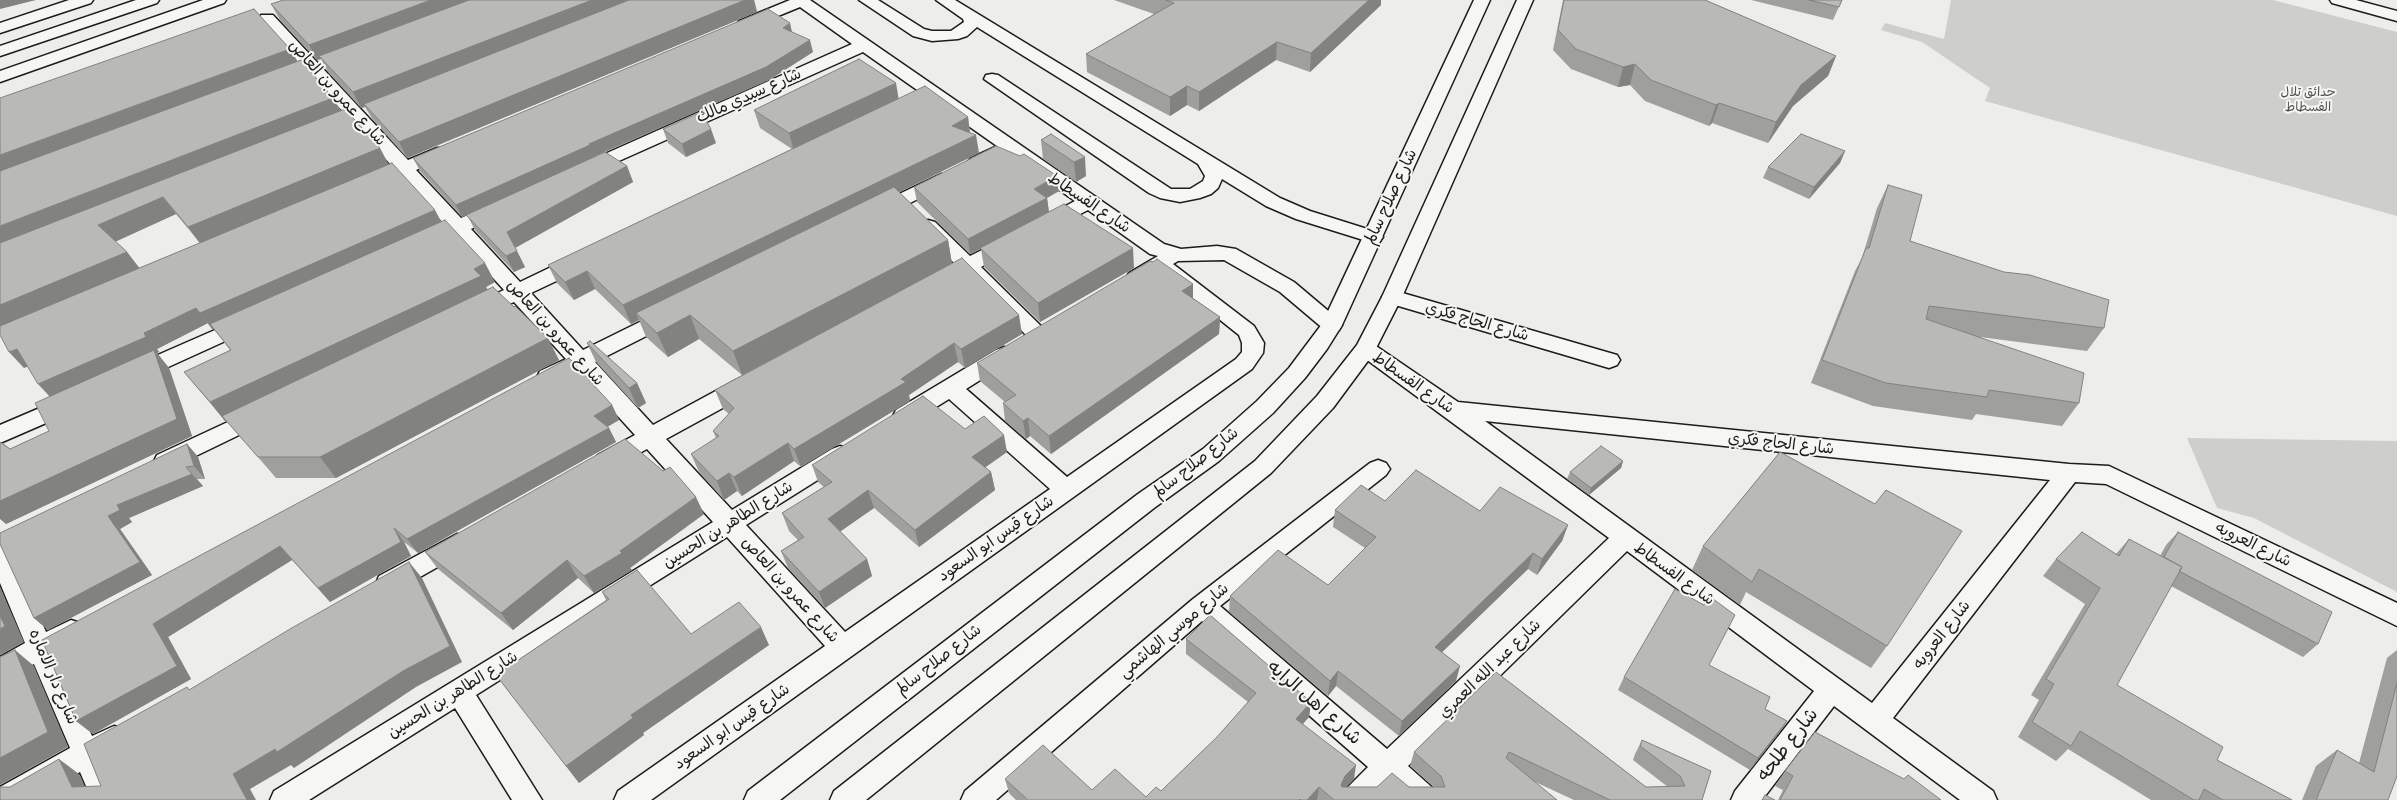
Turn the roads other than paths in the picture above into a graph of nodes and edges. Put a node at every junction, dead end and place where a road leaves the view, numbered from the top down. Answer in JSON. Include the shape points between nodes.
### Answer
{"nodes":[{"id":1,"x":85,"y":0,"type":"edge"},
{"id":2,"x":151,"y":0,"type":"edge"},
{"id":3,"x":218,"y":0,"type":"edge"},
{"id":4,"x":800,"y":0,"type":"edge"},
{"id":5,"x":867,"y":0,"type":"edge"},
{"id":6,"x":1482,"y":0,"type":"edge"},
{"id":7,"x":1525,"y":0,"type":"edge"},
{"id":8,"x":2338,"y":0,"type":"edge"},
{"id":9,"x":951,"y":1,"type":"edge"},
{"id":10,"x":971,"y":16,"type":"junction"},
{"id":11,"x":2397,"y":16,"type":"edge"},
{"id":12,"x":267,"y":18,"type":"dead end"},
{"id":13,"x":0,"y":28,"type":"edge"},
{"id":14,"x":727,"y":32,"type":"edge"},
{"id":15,"x":31,"y":41,"type":"junction"},
{"id":16,"x":864,"y":45,"type":"junction"},
{"id":17,"x":0,"y":52,"type":"edge"},
{"id":18,"x":48,"y":60,"type":"junction"},
{"id":19,"x":0,"y":78,"type":"edge"},
{"id":20,"x":992,"y":79,"type":"dead end"},
{"id":21,"x":933,"y":93,"type":"junction"},
{"id":22,"x":912,"y":103,"type":"edge"},
{"id":23,"x":456,"y":146,"type":"edge"},
{"id":24,"x":1008,"y":147,"type":"junction"},
{"id":25,"x":1206,"y":162,"type":"junction"},
{"id":26,"x":405,"y":168,"type":"junction"},
{"id":27,"x":567,"y":178,"type":"edge"},
{"id":28,"x":353,"y":190,"type":"edge"},
{"id":29,"x":901,"y":200,"type":"junction"},
{"id":30,"x":1087,"y":202,"type":"junction"},
{"id":31,"x":509,"y":204,"type":"edge"},
{"id":32,"x":858,"y":221,"type":"edge"},
{"id":33,"x":459,"y":227,"type":"junction"},
{"id":34,"x":1373,"y":237,"type":"junction"},
{"id":35,"x":408,"y":250,"type":"edge"},
{"id":36,"x":596,"y":254,"type":"edge"},
{"id":37,"x":1168,"y":259,"type":"junction"},
{"id":38,"x":969,"y":265,"type":"junction"},
{"id":39,"x":1119,"y":287,"type":"edge"},
{"id":40,"x":920,"y":291,"type":"edge"},
{"id":41,"x":518,"y":292,"type":"junction"},
{"id":42,"x":1392,"y":297,"type":"junction"},
{"id":43,"x":687,"y":307,"type":"edge"},
{"id":44,"x":262,"y":316,"type":"edge"},
{"id":45,"x":460,"y":319,"type":"edge"},
{"id":46,"x":1058,"y":323,"type":"edge"},
{"id":47,"x":1332,"y":325,"type":"junction"},
{"id":48,"x":1038,"y":335,"type":"junction"},
{"id":49,"x":1366,"y":349,"type":"junction"},
{"id":50,"x":580,"y":360,"type":"junction"},
{"id":51,"x":1609,"y":360,"type":"dead end"},
{"id":52,"x":761,"y":377,"type":"edge"},
{"id":53,"x":116,"y":382,"type":"edge"},
{"id":54,"x":531,"y":386,"type":"edge"},
{"id":55,"x":950,"y":387,"type":"junction"},
{"id":56,"x":87,"y":395,"type":"edge"},
{"id":57,"x":280,"y":406,"type":"edge"},
{"id":58,"x":1453,"y":410,"type":"junction"},
{"id":59,"x":883,"y":428,"type":"edge"},
{"id":60,"x":0,"y":435,"type":"edge"},
{"id":61,"x":650,"y":436,"type":"junction"},
{"id":62,"x":857,"y":445,"type":"edge"},
{"id":63,"x":151,"y":468,"type":"edge"},
{"id":64,"x":1378,"y":469,"type":"dead end"},
{"id":65,"x":587,"y":472,"type":"edge"},
{"id":66,"x":2069,"y":473,"type":"junction"},
{"id":67,"x":2109,"y":475,"type":"joint"},
{"id":68,"x":1066,"y":490,"type":"junction"},
{"id":69,"x":730,"y":524,"type":"junction"},
{"id":70,"x":476,"y":534,"type":"edge"},
{"id":71,"x":1625,"y":538,"type":"junction"},
{"id":72,"x":2,"y":544,"type":"edge"},
{"id":73,"x":371,"y":593,"type":"edge"},
{"id":74,"x":1202,"y":606,"type":"junction"},
{"id":75,"x":2397,"y":615,"type":"edge"},
{"id":76,"x":90,"y":622,"type":"edge"},
{"id":77,"x":41,"y":648,"type":"junction"},
{"id":78,"x":843,"y":648,"type":"junction"},
{"id":79,"x":0,"y":670,"type":"edge"},
{"id":80,"x":1831,"y":689,"type":"junction"},
{"id":81,"x":459,"y":692,"type":"junction"},
{"id":82,"x":1874,"y":721,"type":"junction"},
{"id":83,"x":135,"y":726,"type":"edge"},
{"id":84,"x":86,"y":753,"type":"junction"},
{"id":85,"x":1388,"y":767,"type":"junction"},
{"id":86,"x":986,"y":797,"type":"edge"},
{"id":87,"x":4,"y":800,"type":"edge"},
{"id":88,"x":106,"y":800,"type":"edge"},
{"id":89,"x":284,"y":800,"type":"edge"},
{"id":90,"x":528,"y":800,"type":"edge"},
{"id":91,"x":628,"y":800,"type":"edge"},
{"id":92,"x":758,"y":800,"type":"edge"},
{"id":93,"x":844,"y":800,"type":"edge"},
{"id":94,"x":1354,"y":800,"type":"edge"},
{"id":95,"x":1426,"y":800,"type":"edge"},
{"id":96,"x":1745,"y":800,"type":"edge"},
{"id":97,"x":1983,"y":800,"type":"edge"}],
"edges":[{"from":1,"to":13,"type":"main road"},
{"from":2,"to":15,"type":"main road"},
{"from":3,"to":18,"type":"main road"},
{"from":4,"to":14,"type":"main road"},
{"from":4,"to":16,"type":"main road","name":"شارع الفسطاط"},
{"from":5,"to":10,"type":"main road","via":[[920,33],[932,36],[952,36],[961,32],[972,23]]},
{"from":6,"to":34,"type":"main road","name":"شارع صلاح سالم"},
{"from":7,"to":42,"type":"main road"},
{"from":8,"to":11,"type":"main road"},
{"from":9,"to":10,"type":"main road"},
{"from":10,"to":25,"type":"main road"},
{"from":12,"to":26,"type":"main road","name":"شارع عمرو بن العاص"},
{"from":15,"to":17,"type":"main road"},
{"from":15,"to":18,"type":"main road","via":[[24,51],[26,56],[31,59]]},
{"from":16,"to":21,"type":"main road","name":"شارع الفسطاط"},
{"from":16,"to":27,"type":"main road","name":"شارع سيدي مالك"},
{"from":18,"to":19,"type":"main road"},
{"from":20,"to":25,"type":"main road","via":[[1167,194],[1180,196],[1204,190],[1211,184],[1214,176]]},
{"from":21,"to":22,"type":"main road"},
{"from":21,"to":24,"type":"main road","name":"شارع الفسطاط"},
{"from":23,"to":26,"type":"main road"},
{"from":24,"to":29,"type":"main road"},
{"from":24,"to":30,"type":"main road","name":"شارع الفسطاط"},
{"from":25,"to":34,"type":"main road","via":[[1287,209]]},
{"from":26,"to":28,"type":"main road"},
{"from":26,"to":33,"type":"main road","name":"شارع عمرو بن العاص"},
{"from":29,"to":32,"type":"main road"},
{"from":29,"to":38,"type":"main road"},
{"from":30,"to":37,"type":"main road","name":"شارع الفسطاط"},
{"from":30,"to":38,"type":"main road"},
{"from":31,"to":33,"type":"main road"},
{"from":33,"to":35,"type":"main road"},
{"from":33,"to":41,"type":"main road","name":"شارع عمرو بن العاص"},
{"from":34,"to":47,"type":"main road","name":"شارع صلاح سالم"},
{"from":36,"to":41,"type":"main road"},
{"from":37,"to":39,"type":"main road"},
{"from":37,"to":47,"type":"main road","name":"شارع الفسطاط","via":[[1217,252],[1229,254],[1287,287]]},
{"from":37,"to":68,"type":"main road","name":"شارع قيس ابو السعود","via":[[1247,331],[1253,343],[1252,353],[1244,364]]},
{"from":38,"to":40,"type":"main road"},
{"from":38,"to":48,"type":"main road"},
{"from":41,"to":45,"type":"main road"},
{"from":41,"to":50,"type":"main road","name":"شارع عمرو بن العاص"},
{"from":42,"to":49,"type":"main road"},
{"from":42,"to":51,"type":"main road","name":"شارع الحاج فكري"},
{"from":43,"to":50,"type":"main road"},
{"from":44,"to":53,"type":"main road"},
{"from":46,"to":48,"type":"main road"},
{"from":47,"to":92,"type":"main road","name":"شارع صلاح سالم","via":[[1297,373],[1265,407],[1211,455],[1146,501]]},
{"from":48,"to":55,"type":"main road"},
{"from":49,"to":58,"type":"main road","name":"شارع الفسطاط"},
{"from":49,"to":93,"type":"main road","via":[[1325,402],[1263,467]]},
{"from":50,"to":54,"type":"main road"},
{"from":50,"to":61,"type":"main road","name":"شارع عمرو بن العاص"},
{"from":52,"to":61,"type":"main road"},
{"from":55,"to":59,"type":"main road"},
{"from":55,"to":68,"type":"main road"},
{"from":56,"to":60,"type":"main road"},
{"from":57,"to":63,"type":"main road"},
{"from":58,"to":66,"type":"main road","name":"شارع الحاج فكري"},
{"from":58,"to":71,"type":"main road","name":"شارع الفسطاط"},
{"from":61,"to":65,"type":"main road"},
{"from":61,"to":69,"type":"main road","name":"شارع عمرو بن العاص"},
{"from":62,"to":69,"type":"main road","name":"شارع الطاهر بن الحسين"},
{"from":64,"to":74,"type":"main road","name":"شارع موسي الهاشمي"},
{"from":66,"to":67,"type":"main road","name":"شارع الحاج فكري"},
{"from":66,"to":82,"type":"main road","name":"شارع العروبه"},
{"from":67,"to":75,"type":"main road","name":"شارع العروبه"},
{"from":68,"to":78,"type":"main road","name":"شارع قيس ابو السعود"},
{"from":69,"to":78,"type":"main road","name":"شارع عمرو بن العاص"},
{"from":69,"to":81,"type":"main road","name":"شارع الطاهر بن الحسين"},
{"from":70,"to":73,"type":"main road"},
{"from":71,"to":80,"type":"main road","name":"شارع الفسطاط"},
{"from":71,"to":85,"type":"main road","name":"شارع عبد الله العمري","via":[[1499,676]]},
{"from":72,"to":77,"type":"main road","name":"شارع دار الاماره"},
{"from":74,"to":85,"type":"main road","name":"شارع اهل الرايه"},
{"from":74,"to":86,"type":"main road","name":"شارع موسي الهاشمي"},
{"from":76,"to":77,"type":"main road"},
{"from":77,"to":79,"type":"main road"},
{"from":77,"to":84,"type":"main road","name":"شارع دار الاماره"},
{"from":78,"to":91,"type":"main road","name":"شارع قيس ابو السعود"},
{"from":80,"to":82,"type":"main road","name":"شارع الفسطاط"},
{"from":80,"to":96,"type":"main road","name":"شارع طلحه"},
{"from":81,"to":89,"type":"main road","name":"شارع الطاهر بن الحسين"},
{"from":81,"to":90,"type":"main road"},
{"from":82,"to":97,"type":"main road","name":"شارع الفسطاط"},
{"from":83,"to":84,"type":"main road"},
{"from":84,"to":87,"type":"main road"},
{"from":84,"to":88,"type":"main road","name":"شارع دار الاماره"},
{"from":85,"to":94,"type":"main road","name":"شارع عبد الله العمري"},
{"from":85,"to":95,"type":"main road","name":"شارع اهل الرايه"}]}
